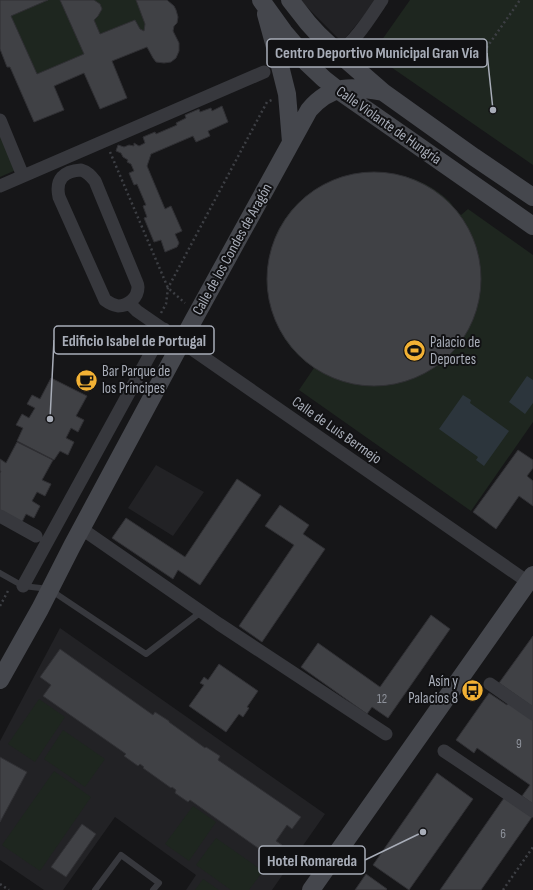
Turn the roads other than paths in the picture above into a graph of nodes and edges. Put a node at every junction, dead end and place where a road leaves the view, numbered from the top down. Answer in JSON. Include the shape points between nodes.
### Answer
{"nodes":[{"id":1,"x":290,"y":0,"type":"edge"},
{"id":2,"x":382,"y":0,"type":"edge"},
{"id":3,"x":262,"y":2,"type":"edge"},
{"id":4,"x":301,"y":52,"type":"junction"},
{"id":5,"x":337,"y":52,"type":"junction"},
{"id":6,"x":264,"y":72,"type":"dead end"},
{"id":7,"x":338,"y":90,"type":"junction"},
{"id":8,"x":383,"y":92,"type":"junction"},
{"id":9,"x":0,"y":120,"type":"edge"},
{"id":10,"x":291,"y":142,"type":"junction"},
{"id":11,"x":23,"y":176,"type":"junction"},
{"id":12,"x":0,"y":186,"type":"edge"},
{"id":13,"x":533,"y":197,"type":"edge"},
{"id":14,"x":533,"y":226,"type":"edge"},
{"id":15,"x":129,"y":303,"type":"junction"},
{"id":16,"x":164,"y":329,"type":"junction"},
{"id":17,"x":182,"y":342,"type":"junction"},
{"id":18,"x":0,"y":516,"type":"edge"},
{"id":19,"x":82,"y":529,"type":"junction"},
{"id":20,"x":36,"y":536,"type":"dead end"},
{"id":21,"x":0,"y":572,"type":"edge"},
{"id":22,"x":531,"y":579,"type":"edge"},
{"id":23,"x":24,"y":586,"type":"junction"},
{"id":24,"x":50,"y":589,"type":"junction"},
{"id":25,"x":201,"y":611,"type":"junction"},
{"id":26,"x":0,"y":680,"type":"edge"},
{"id":27,"x":490,"y":684,"type":"dead end"},
{"id":28,"x":533,"y":714,"type":"edge"},
{"id":29,"x":386,"y":734,"type":"dead end"},
{"id":30,"x":444,"y":751,"type":"dead end"},
{"id":31,"x":533,"y":811,"type":"edge"},
{"id":32,"x":95,"y":890,"type":"edge"},
{"id":33,"x":153,"y":890,"type":"edge"},
{"id":34,"x":311,"y":890,"type":"edge"}],
"edges":[{"from":1,"to":5,"type":"street","name":"Calle Violante de Hungría","via":[[308,23]]},
{"from":2,"to":5,"type":"street","via":[[348,45]]},
{"from":3,"to":4,"type":"street","name":"Calle Violante de Hungría"},
{"from":3,"to":10,"type":"street","name":"Calle Violante de Hungría","via":[[284,84]]},
{"from":4,"to":5,"type":"street"},
{"from":4,"to":7,"type":"street","name":"Calle Violante de Hungría","via":[[307,63]]},
{"from":5,"to":8,"type":"street","name":"Calle Violante de Hungría"},
{"from":6,"to":11,"type":"street"},
{"from":7,"to":8,"type":"street","via":[[357,88]]},
{"from":7,"to":10,"type":"street","name":"Calle de los Condes de Aragón","via":[[313,105]]},
{"from":7,"to":14,"type":"street","name":"Calle Violante de Hungría"},
{"from":8,"to":13,"type":"street","name":"Calle Violante de Hungría"},
{"from":9,"to":11,"type":"street"},
{"from":10,"to":17,"type":"street","name":"Calle de los Condes de Aragón"},
{"from":11,"to":12,"type":"street"},
{"from":15,"to":15,"type":"street","via":[[136,295],[138,287],[95,181],[91,175],[81,170],[68,173],[58,184],[59,197],[105,300],[118,306]]},
{"from":15,"to":16,"type":"street","name":"Calle de Luis Bermejo"},
{"from":16,"to":17,"type":"street","name":"Calle de Luis Bermejo"},
{"from":16,"to":23,"type":"street"},
{"from":17,"to":19,"type":"street","name":"Calle de los Condes de Aragón"},
{"from":17,"to":22,"type":"street","name":"Calle de Luis Bermejo"},
{"from":18,"to":20,"type":"street"},
{"from":19,"to":24,"type":"street","name":"Calle de los Condes de Aragón"},
{"from":19,"to":25,"type":"street"},
{"from":21,"to":23,"type":"lane"},
{"from":22,"to":34,"type":"street"},
{"from":23,"to":24,"type":"lane"},
{"from":24,"to":25,"type":"lane","via":[[146,654]]},
{"from":24,"to":26,"type":"street","name":"Calle de los Condes de Aragón"},
{"from":25,"to":29,"type":"street"},
{"from":27,"to":28,"type":"street"},
{"from":30,"to":31,"type":"street"},
{"from":32,"to":33,"type":"lane","via":[[121,855],[159,883]]}]}
